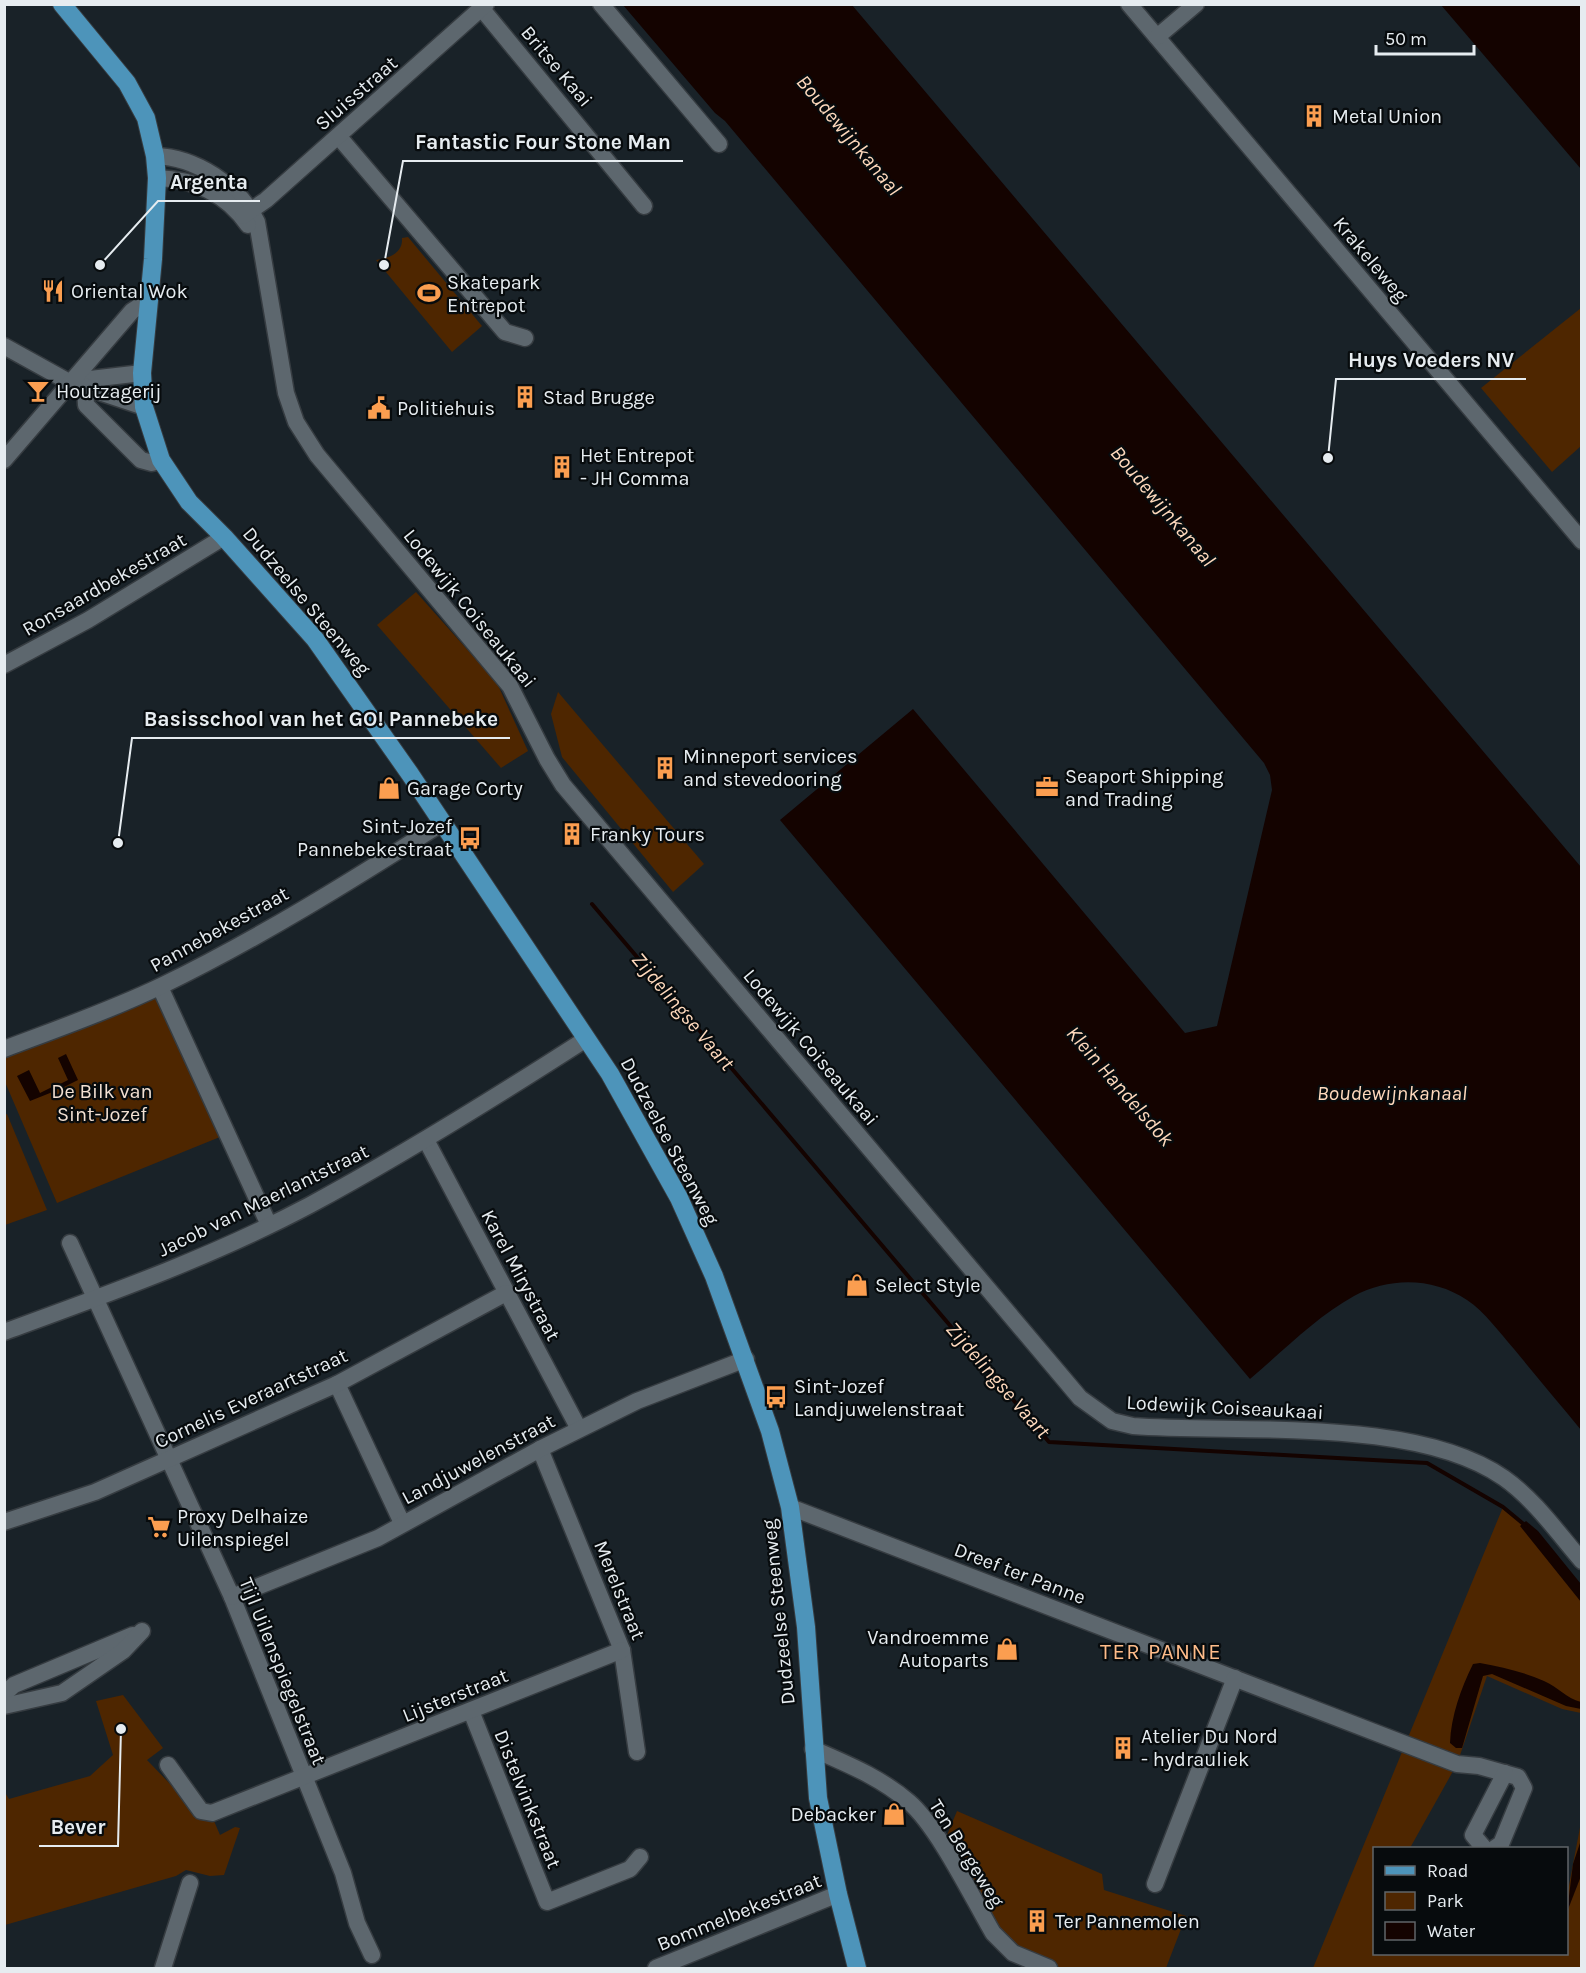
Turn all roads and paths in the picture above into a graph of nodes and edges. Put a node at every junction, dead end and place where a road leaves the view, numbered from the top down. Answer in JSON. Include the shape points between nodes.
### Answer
{"nodes":[{"id":1,"x":62,"y":4,"type":"edge"},
{"id":2,"x":601,"y":4,"type":"edge"},
{"id":3,"x":1129,"y":4,"type":"edge"},
{"id":4,"x":1196,"y":4,"type":"edge"},
{"id":5,"x":484,"y":7,"type":"edge"},
{"id":6,"x":1156,"y":37,"type":"junction"},
{"id":7,"x":339,"y":137,"type":"junction"},
{"id":8,"x":718,"y":144,"type":"dead end"},
{"id":9,"x":155,"y":156,"type":"junction"},
{"id":10,"x":157,"y":178,"type":"junction"},
{"id":11,"x":644,"y":206,"type":"dead end"},
{"id":12,"x":247,"y":214,"type":"junction"},
{"id":13,"x":148,"y":300,"type":"junction"},
{"id":14,"x":525,"y":338,"type":"dead end"},
{"id":15,"x":4,"y":346,"type":"edge"},
{"id":16,"x":142,"y":374,"type":"junction"},
{"id":17,"x":77,"y":384,"type":"junction"},
{"id":18,"x":144,"y":407,"type":"junction"},
{"id":19,"x":4,"y":460,"type":"edge"},
{"id":20,"x":161,"y":460,"type":"junction"},
{"id":21,"x":224,"y":537,"type":"junction"},
{"id":22,"x":1581,"y":541,"type":"edge"},
{"id":23,"x":4,"y":665,"type":"edge"},
{"id":24,"x":442,"y":823,"type":"junction"},
{"id":25,"x":160,"y":987,"type":"junction"},
{"id":26,"x":586,"y":1039,"type":"junction"},
{"id":27,"x":4,"y":1049,"type":"edge"},
{"id":28,"x":426,"y":1140,"type":"junction"},
{"id":29,"x":269,"y":1225,"type":"junction"},
{"id":30,"x":70,"y":1243,"type":"dead end"},
{"id":31,"x":506,"y":1293,"type":"junction"},
{"id":32,"x":96,"y":1299,"type":"junction"},
{"id":33,"x":4,"y":1332,"type":"edge"},
{"id":34,"x":746,"y":1359,"type":"junction"},
{"id":35,"x":337,"y":1384,"type":"junction"},
{"id":36,"x":579,"y":1429,"type":"junction"},
{"id":37,"x":540,"y":1449,"type":"junction"},
{"id":38,"x":168,"y":1460,"type":"junction"},
{"id":39,"x":790,"y":1507,"type":"junction"},
{"id":40,"x":4,"y":1522,"type":"edge"},
{"id":41,"x":402,"y":1523,"type":"junction"},
{"id":42,"x":1581,"y":1561,"type":"edge"},
{"id":43,"x":232,"y":1597,"type":"junction"},
{"id":44,"x":622,"y":1650,"type":"junction"},
{"id":45,"x":1235,"y":1678,"type":"junction"},
{"id":46,"x":4,"y":1694,"type":"edge"},
{"id":47,"x":4,"y":1706,"type":"edge"},
{"id":48,"x":471,"y":1711,"type":"junction"},
{"id":49,"x":813,"y":1749,"type":"junction"},
{"id":50,"x":637,"y":1752,"type":"dead end"},
{"id":51,"x":168,"y":1766,"type":"dead end"},
{"id":52,"x":1505,"y":1773,"type":"junction"},
{"id":53,"x":304,"y":1779,"type":"junction"},
{"id":54,"x":1483,"y":1847,"type":"edge"},
{"id":55,"x":1496,"y":1847,"type":"edge"},
{"id":56,"x":640,"y":1857,"type":"dead end"},
{"id":57,"x":190,"y":1883,"type":"dead end"},
{"id":58,"x":1155,"y":1884,"type":"dead end"},
{"id":59,"x":838,"y":1894,"type":"junction"},
{"id":60,"x":372,"y":1955,"type":"dead end"},
{"id":61,"x":163,"y":1968,"type":"edge"},
{"id":62,"x":656,"y":1968,"type":"edge"},
{"id":63,"x":857,"y":1968,"type":"edge"},
{"id":64,"x":1049,"y":1968,"type":"edge"}],
"edges":[{"from":1,"to":9,"type":"main road","name":"Dudzeelse Steenweg","via":[[127,83],[146,118]]},
{"from":2,"to":8,"type":"street"},
{"from":3,"to":6,"type":"street","name":"Krakeleweg"},
{"from":4,"to":6,"type":"street"},
{"from":5,"to":7,"type":"street","name":"Sluisstraat"},
{"from":5,"to":11,"type":"street","name":"Britse Kaai"},
{"from":6,"to":22,"type":"street","name":"Krakeleweg"},
{"from":7,"to":12,"type":"street","name":"Sluisstraat"},
{"from":7,"to":14,"type":"street","via":[[505,332]]},
{"from":9,"to":10,"type":"main road","name":"Dudzeelse Steenweg"},
{"from":9,"to":12,"type":"street","name":"Lodewijk Coiseaukaai","via":[[176,157],[231,188]]},
{"from":10,"to":12,"type":"street","via":[[199,185]]},
{"from":10,"to":13,"type":"main road","name":"Dudzeelse Steenweg"},
{"from":12,"to":42,"type":"street","name":"Lodewijk Coiseaukaai","via":[[257,222],[289,408],[317,455],[510,686],[546,759],[563,784],[1080,1398],[1112,1421],[1133,1426],[1322,1433],[1430,1444],[1504,1478]]},
{"from":13,"to":16,"type":"main road","name":"Dudzeelse Steenweg"},
{"from":13,"to":17,"type":"street","via":[[132,311]]},
{"from":15,"to":17,"type":"street"},
{"from":16,"to":17,"type":"street","via":[[95,377]]},
{"from":16,"to":18,"type":"main road","name":"Dudzeelse Steenweg"},
{"from":17,"to":18,"type":"street"},
{"from":17,"to":19,"type":"street"},
{"from":17,"to":20,"type":"street","via":[[86,405],[141,460]]},
{"from":18,"to":20,"type":"main road","name":"Dudzeelse Steenweg"},
{"from":20,"to":21,"type":"main road","name":"Dudzeelse Steenweg","via":[[189,502]]},
{"from":21,"to":23,"type":"street","name":"Ronsaardbekestraat","via":[[88,620]]},
{"from":21,"to":24,"type":"main road","name":"Dudzeelse Steenweg","via":[[341,673]]},
{"from":24,"to":25,"type":"street","name":"Pannebekestraat","via":[[350,881]]},
{"from":24,"to":26,"type":"main road","name":"Dudzeelse Steenweg"},
{"from":25,"to":27,"type":"street","name":"Pannebekestraat"},
{"from":25,"to":29,"type":"street"},
{"from":26,"to":28,"type":"street","name":"Jacob van Maerlantstraat"},
{"from":26,"to":34,"type":"main road","name":"Dudzeelse Steenweg","via":[[610,1074],[679,1198]]},
{"from":28,"to":29,"type":"street","name":"Jacob van Maerlantstraat"},
{"from":28,"to":31,"type":"street","name":"Karel Mirystraat"},
{"from":29,"to":32,"type":"street","name":"Jacob van Maerlantstraat"},
{"from":30,"to":32,"type":"street","name":"Tijl Uilenspiegelstraat"},
{"from":31,"to":35,"type":"street","name":"Cornelis Everaartstraat"},
{"from":31,"to":36,"type":"street","name":"Karel Mirystraat"},
{"from":32,"to":33,"type":"street","name":"Jacob van Maerlantstraat"},
{"from":32,"to":38,"type":"street","name":"Tijl Uilenspiegelstraat"},
{"from":34,"to":36,"type":"street","name":"Landjuwelenstraat","via":[[637,1401]]},
{"from":34,"to":39,"type":"main road","name":"Dudzeelse Steenweg","via":[[785,1479]]},
{"from":35,"to":38,"type":"street","name":"Cornelis Everaartstraat"},
{"from":35,"to":41,"type":"street"},
{"from":36,"to":37,"type":"street","name":"Landjuwelenstraat"},
{"from":37,"to":41,"type":"street","name":"Landjuwelenstraat"},
{"from":37,"to":44,"type":"street","name":"Merelstraat"},
{"from":38,"to":40,"type":"street","name":"Cornelis Everaartstraat","via":[[95,1492]]},
{"from":38,"to":43,"type":"street","name":"Tijl Uilenspiegelstraat"},
{"from":39,"to":45,"type":"street","name":"Dreef ter Panne"},
{"from":39,"to":49,"type":"main road","name":"Dudzeelse Steenweg","via":[[806,1627]]},
{"from":41,"to":43,"type":"street","name":"Landjuwelenstraat","via":[[378,1538]]},
{"from":43,"to":53,"type":"street","name":"Tijl Uilenspiegelstraat"},
{"from":44,"to":48,"type":"street","name":"Lijsterstraat"},
{"from":44,"to":50,"type":"street","name":"Merelstraat"},
{"from":45,"to":52,"type":"street","name":"Dreef ter Panne","via":[[1457,1764]]},
{"from":45,"to":58,"type":"street"},
{"from":46,"to":47,"type":"street","via":[[14,1685],[142,1632],[123,1651],[62,1694]]},
{"from":48,"to":53,"type":"street","name":"Lijsterstraat"},
{"from":48,"to":56,"type":"street","name":"Distelvinkstraat","via":[[548,1902],[630,1869]]},
{"from":49,"to":59,"type":"main road","name":"Dudzeelse Steenweg","via":[[818,1798]]},
{"from":49,"to":64,"type":"street","name":"Ten Bergeweg","via":[[873,1776],[910,1803],[927,1822],[1003,1945]]},
{"from":51,"to":53,"type":"street","name":"Lijsterstraat","via":[[201,1811],[212,1814]]},
{"from":52,"to":54,"type":"street","via":[[1473,1835]]},
{"from":52,"to":55,"type":"street","via":[[1518,1776],[1524,1788]]},
{"from":53,"to":60,"type":"street","name":"Tijl Uilenspiegelstraat","via":[[344,1873],[357,1923]]},
{"from":57,"to":61,"type":"street"},
{"from":59,"to":62,"type":"street","name":"Bommelbekestraat"},
{"from":59,"to":63,"type":"main road","name":"Dudzeelse Steenweg"}]}
